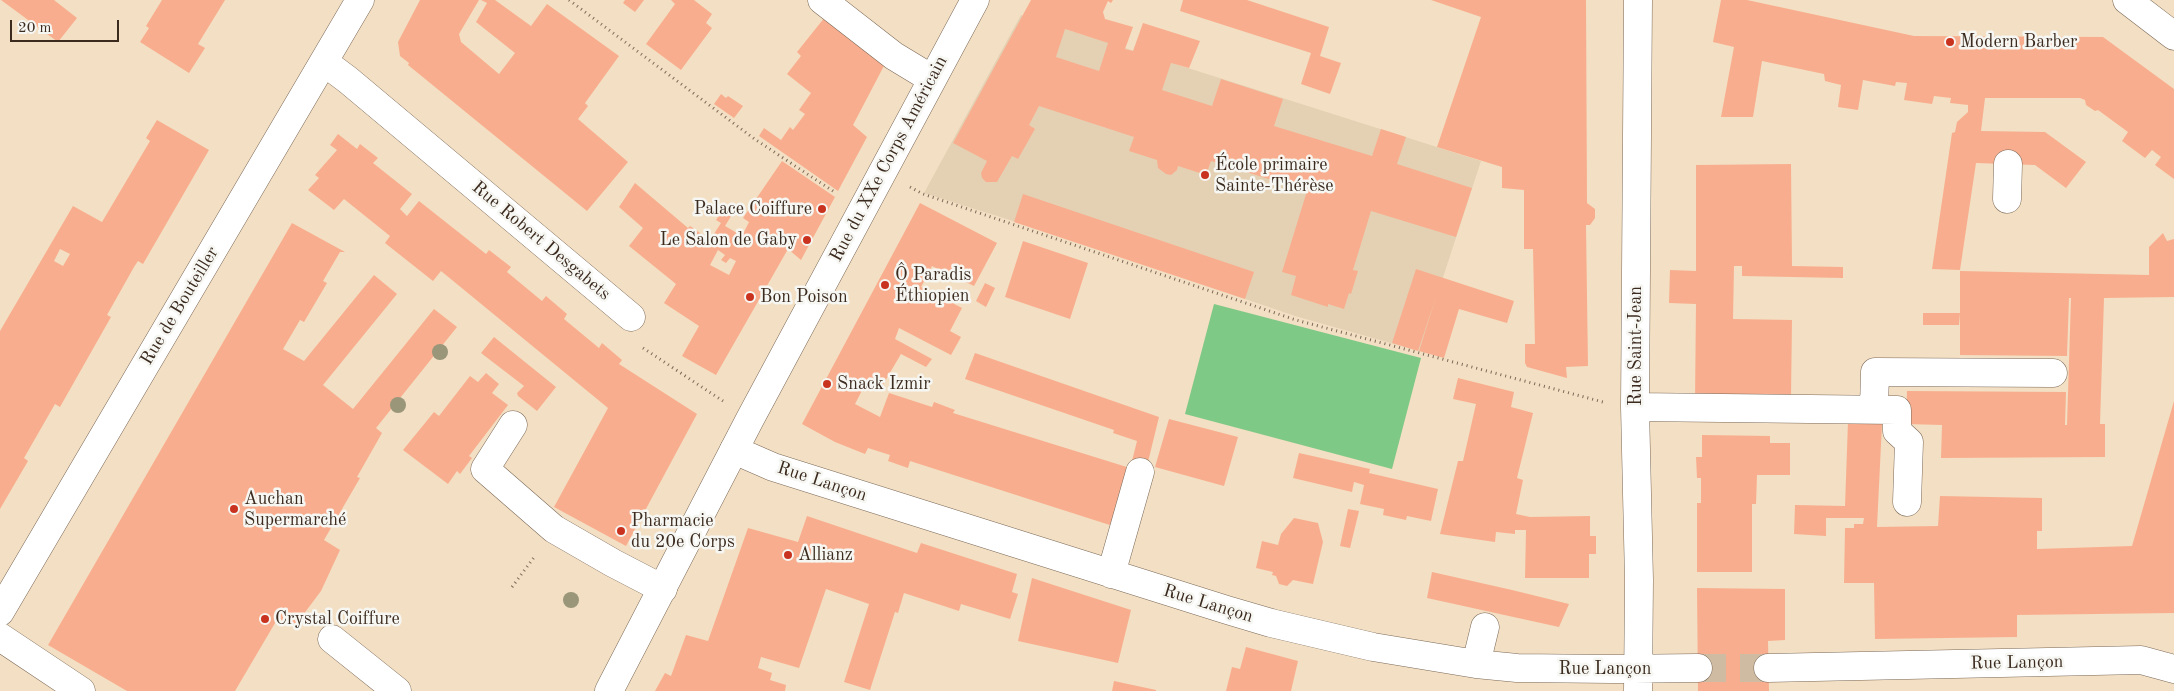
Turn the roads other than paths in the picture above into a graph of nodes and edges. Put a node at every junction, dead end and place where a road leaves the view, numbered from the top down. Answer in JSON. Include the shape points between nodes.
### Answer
{"nodes":[{"id":1,"x":360,"y":0,"type":"edge"},
{"id":2,"x":822,"y":0,"type":"edge"},
{"id":3,"x":975,"y":0,"type":"edge"},
{"id":4,"x":1638,"y":0,"type":"edge"},
{"id":5,"x":2127,"y":0,"type":"edge"},
{"id":6,"x":2174,"y":36,"type":"edge"},
{"id":7,"x":324,"y":62,"type":"junction"},
{"id":8,"x":932,"y":79,"type":"junction"},
{"id":9,"x":2008,"y":164,"type":"dead end"},
{"id":10,"x":2007,"y":199,"type":"dead end"},
{"id":11,"x":631,"y":317,"type":"road end"},
{"id":12,"x":2053,"y":373,"type":"dead end"},
{"id":13,"x":1874,"y":409,"type":"junction"},
{"id":14,"x":1635,"y":411,"type":"junction"},
{"id":15,"x":513,"y":425,"type":"dead end"},
{"id":16,"x":734,"y":450,"type":"junction"},
{"id":17,"x":1140,"y":472,"type":"dead end"},
{"id":18,"x":1908,"y":502,"type":"dead end"},
{"id":19,"x":1111,"y":574,"type":"junction"},
{"id":20,"x":663,"y":589,"type":"junction"},
{"id":21,"x":0,"y":612,"type":"edge"},
{"id":22,"x":1485,"y":627,"type":"dead end"},
{"id":23,"x":0,"y":638,"type":"edge"},
{"id":24,"x":332,"y":639,"type":"dead end"},
{"id":25,"x":1476,"y":664,"type":"junction"},
{"id":26,"x":1698,"y":668,"type":"tunnel mouth"},
{"id":27,"x":1768,"y":668,"type":"tunnel mouth"},
{"id":28,"x":2174,"y":669,"type":"edge"},
{"id":29,"x":1638,"y":680,"type":"edge"},
{"id":30,"x":81,"y":691,"type":"edge"},
{"id":31,"x":397,"y":691,"type":"edge"},
{"id":32,"x":609,"y":691,"type":"edge"}],
"edges":[{"from":1,"to":7,"type":"street","name":"Rue de Bouteiller"},
{"from":2,"to":8,"type":"street","via":[[894,56]]},
{"from":3,"to":8,"type":"street","name":"Rue du XXe Corps Américain"},
{"from":4,"to":14,"type":"street","name":"Rue Saint-Jean"},
{"from":5,"to":6,"type":"street"},
{"from":7,"to":11,"type":"street","name":"Rue Robert Desgabets"},
{"from":7,"to":21,"type":"street","name":"Rue de Bouteiller"},
{"from":8,"to":16,"type":"street","name":"Rue du XXe Corps Américain"},
{"from":9,"to":10,"type":"street"},
{"from":12,"to":13,"type":"street","via":[[1875,372]]},
{"from":13,"to":14,"type":"street"},
{"from":13,"to":18,"type":"street","via":[[1897,410],[1897,431],[1909,442]]},
{"from":14,"to":29,"type":"street","name":"Rue Saint-Jean"},
{"from":15,"to":20,"type":"street","via":[[485,469],[554,529]]},
{"from":16,"to":19,"type":"street","name":"Rue Lançon","via":[[773,467]]},
{"from":16,"to":20,"type":"street","name":"Rue du XXe Corps Américain"},
{"from":17,"to":19,"type":"street"},
{"from":19,"to":25,"type":"street","name":"Rue Lançon","via":[[1271,623],[1373,647]]},
{"from":20,"to":32,"type":"street","name":"Rue du XXe Corps Américain"},
{"from":22,"to":25,"type":"street"},
{"from":23,"to":30,"type":"street"},
{"from":24,"to":31,"type":"street"},
{"from":25,"to":29,"type":"street","name":"Rue Lançon"},
{"from":26,"to":29,"type":"street","name":"Rue Lançon"},
{"from":27,"to":28,"type":"street","name":"Rue Lançon","via":[[2141,660]]}]}
